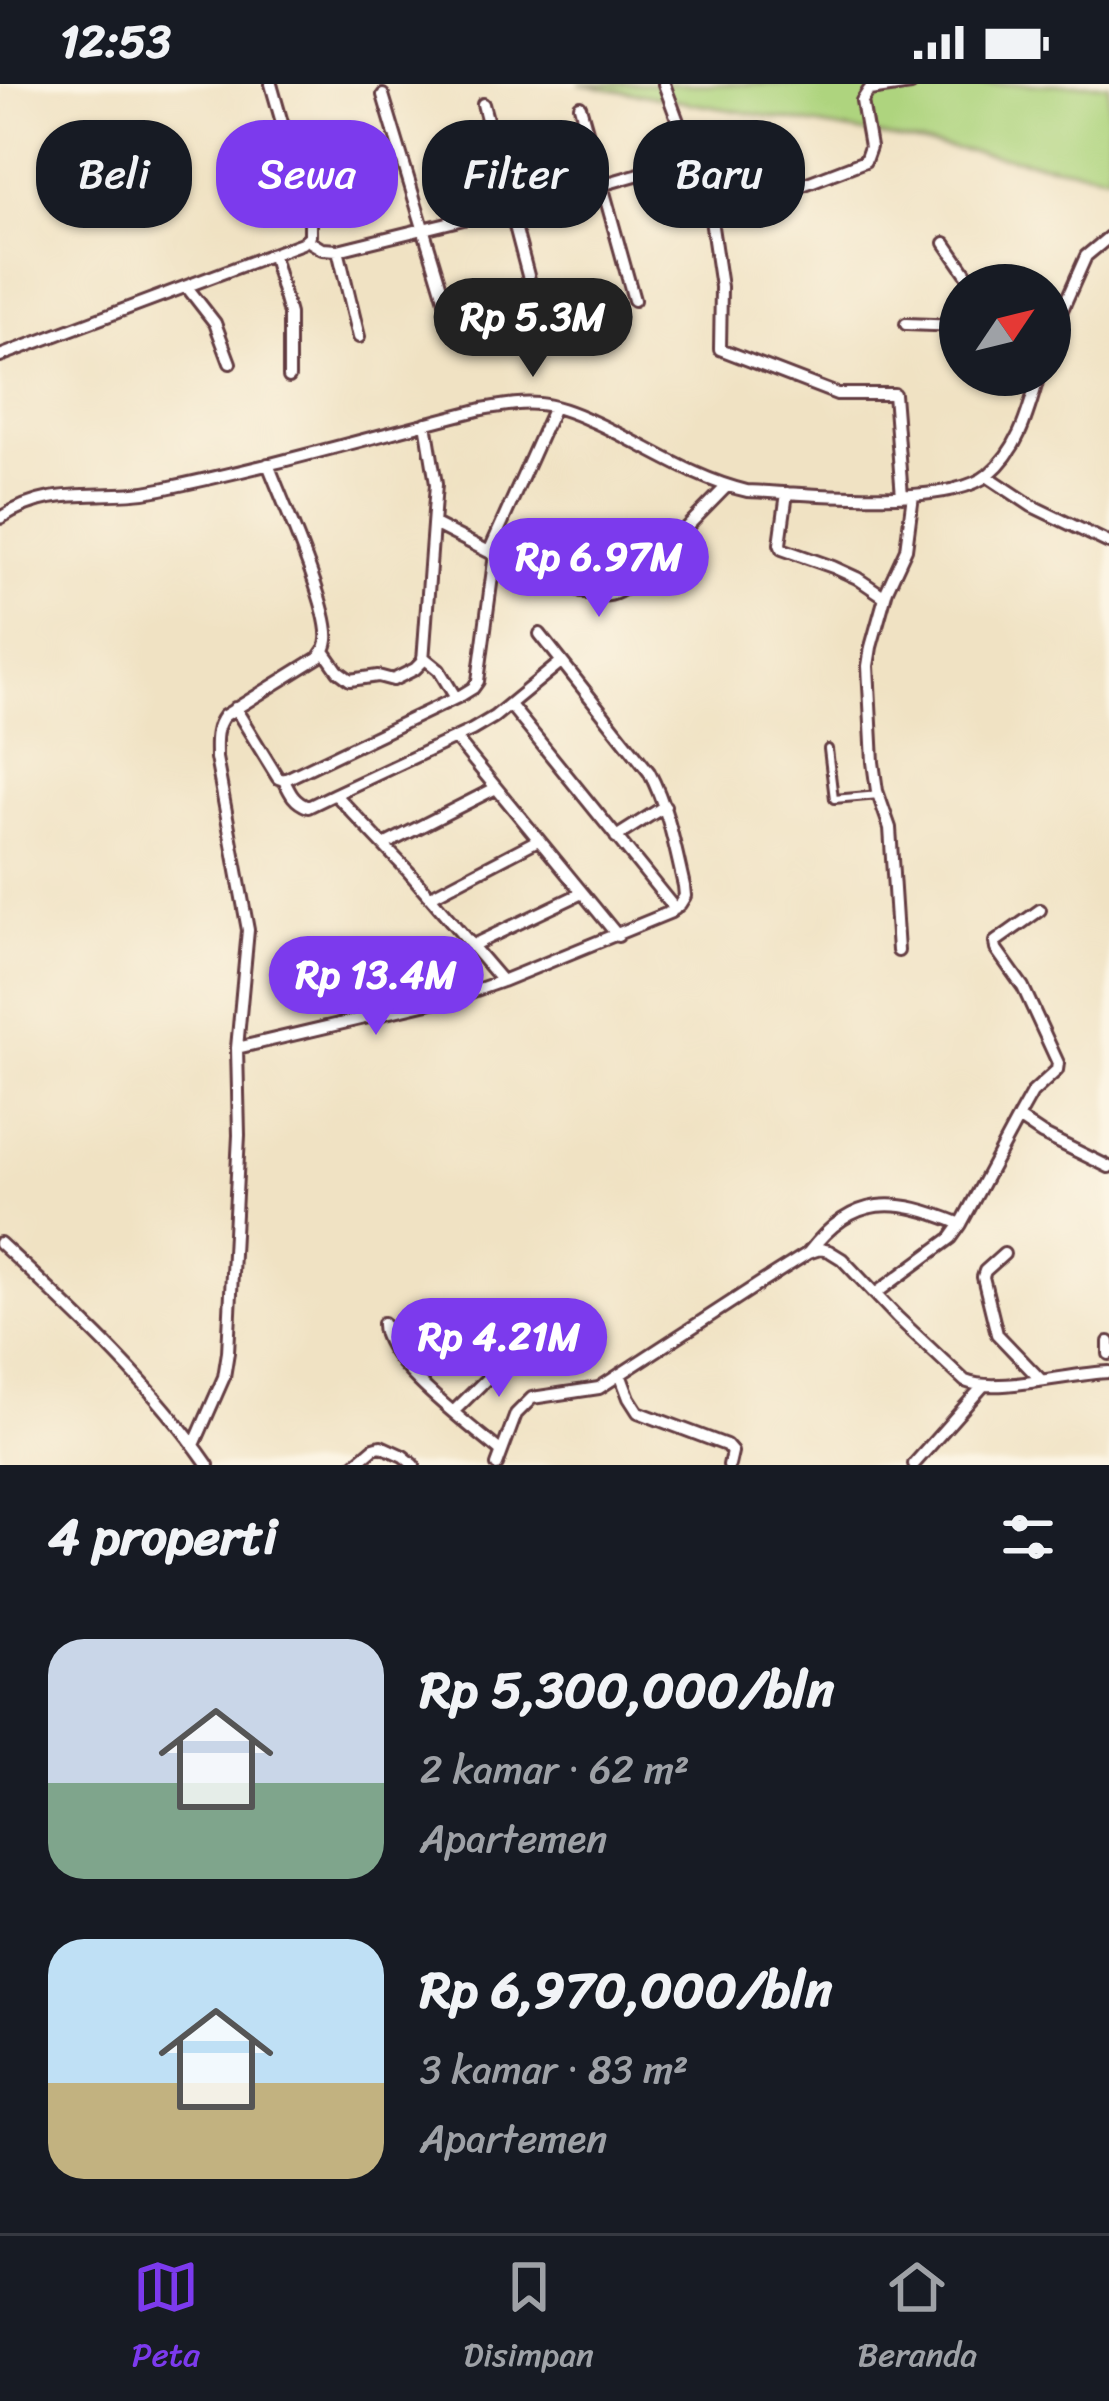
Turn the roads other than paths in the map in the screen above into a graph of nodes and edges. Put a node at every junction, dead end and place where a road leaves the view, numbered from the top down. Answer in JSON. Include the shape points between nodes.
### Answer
{"nodes":[{"id":1,"x":271,"y":84,"type":"edge"},
{"id":2,"x":664,"y":84,"type":"edge"},
{"id":3,"x":911,"y":84,"type":"edge"},
{"id":4,"x":868,"y":87,"type":"edge"},
{"id":5,"x":383,"y":95,"type":"dead end"},
{"id":6,"x":483,"y":104,"type":"dead end"},
{"id":7,"x":580,"y":106,"type":"dead end"},
{"id":8,"x":487,"y":120,"type":"edge"},
{"id":9,"x":584,"y":120,"type":"edge"},
{"id":10,"x":677,"y":120,"type":"edge"},
{"id":11,"x":805,"y":184,"type":"edge"},
{"id":12,"x":609,"y":210,"type":"edge"},
{"id":13,"x":431,"y":228,"type":"edge"},
{"id":14,"x":516,"y":228,"type":"edge"},
{"id":15,"x":712,"y":228,"type":"edge"},
{"id":16,"x":423,"y":230,"type":"junction"},
{"id":17,"x":1109,"y":237,"type":"edge"},
{"id":18,"x":307,"y":240,"type":"junction"},
{"id":19,"x":945,"y":243,"type":"dead end"},
{"id":20,"x":338,"y":250,"type":"junction"},
{"id":21,"x":273,"y":256,"type":"junction"},
{"id":22,"x":960,"y":264,"type":"edge"},
{"id":23,"x":188,"y":286,"type":"junction"},
{"id":24,"x":531,"y":287,"type":"dead end"},
{"id":25,"x":1071,"y":289,"type":"edge"},
{"id":26,"x":634,"y":300,"type":"dead end"},
{"id":27,"x":446,"y":304,"type":"dead end"},
{"id":28,"x":906,"y":324,"type":"dead end"},
{"id":29,"x":939,"y":325,"type":"edge"},
{"id":30,"x":359,"y":337,"type":"dead end"},
{"id":31,"x":0,"y":356,"type":"edge"},
{"id":32,"x":230,"y":364,"type":"dead end"},
{"id":33,"x":289,"y":377,"type":"dead end"},
{"id":34,"x":1033,"y":396,"type":"edge"},
{"id":35,"x":554,"y":406,"type":"junction"},
{"id":36,"x":426,"y":423,"type":"junction"},
{"id":37,"x":268,"y":464,"type":"junction"},
{"id":38,"x":987,"y":476,"type":"junction"},
{"id":39,"x":727,"y":486,"type":"junction"},
{"id":40,"x":787,"y":493,"type":"junction"},
{"id":41,"x":907,"y":495,"type":"junction"},
{"id":42,"x":0,"y":518,"type":"edge"},
{"id":43,"x":434,"y":524,"type":"junction"},
{"id":44,"x":1109,"y":544,"type":"edge"},
{"id":45,"x":492,"y":553,"type":"junction"},
{"id":46,"x":885,"y":597,"type":"junction"},
{"id":47,"x":540,"y":634,"type":"dead end"},
{"id":48,"x":324,"y":650,"type":"junction"},
{"id":49,"x":423,"y":657,"type":"junction"},
{"id":50,"x":561,"y":662,"type":"junction"},
{"id":51,"x":456,"y":698,"type":"junction"},
{"id":52,"x":510,"y":705,"type":"junction"},
{"id":53,"x":235,"y":708,"type":"junction"},
{"id":54,"x":456,"y":739,"type":"junction"},
{"id":55,"x":828,"y":748,"type":"dead end"},
{"id":56,"x":284,"y":780,"type":"junction"},
{"id":57,"x":496,"y":788,"type":"junction"},
{"id":58,"x":335,"y":794,"type":"junction"},
{"id":59,"x":879,"y":795,"type":"junction"},
{"id":60,"x":665,"y":806,"type":"junction"},
{"id":61,"x":616,"y":837,"type":"junction"},
{"id":62,"x":538,"y":840,"type":"junction"},
{"id":63,"x":384,"y":845,"type":"junction"},
{"id":64,"x":582,"y":892,"type":"junction"},
{"id":65,"x":430,"y":896,"type":"junction"},
{"id":66,"x":675,"y":909,"type":"junction"},
{"id":67,"x":1040,"y":910,"type":"dead end"},
{"id":68,"x":618,"y":936,"type":"junction"},
{"id":69,"x":473,"y":945,"type":"junction"},
{"id":70,"x":898,"y":951,"type":"dead end"},
{"id":71,"x":502,"y":981,"type":"junction"},
{"id":72,"x":237,"y":1048,"type":"junction"},
{"id":73,"x":1018,"y":1118,"type":"junction"},
{"id":74,"x":1109,"y":1167,"type":"edge"},
{"id":75,"x":961,"y":1224,"type":"junction"},
{"id":76,"x":0,"y":1243,"type":"edge"},
{"id":77,"x":808,"y":1253,"type":"junction"},
{"id":78,"x":1004,"y":1254,"type":"dead end"},
{"id":79,"x":875,"y":1294,"type":"junction"},
{"id":80,"x":382,"y":1323,"type":"dead end"},
{"id":81,"x":1109,"y":1342,"type":"edge"},
{"id":82,"x":1109,"y":1354,"type":"edge"},
{"id":83,"x":510,"y":1355,"type":"dead end"},
{"id":84,"x":1109,"y":1372,"type":"edge"},
{"id":85,"x":620,"y":1374,"type":"junction"},
{"id":86,"x":1040,"y":1379,"type":"junction"},
{"id":87,"x":984,"y":1384,"type":"junction"},
{"id":88,"x":454,"y":1411,"type":"junction"},
{"id":89,"x":194,"y":1445,"type":"junction"},
{"id":90,"x":500,"y":1450,"type":"junction"},
{"id":91,"x":914,"y":1464,"type":"edge"},
{"id":92,"x":208,"y":1465,"type":"edge"},
{"id":93,"x":354,"y":1465,"type":"edge"},
{"id":94,"x":414,"y":1465,"type":"edge"},
{"id":95,"x":496,"y":1465,"type":"edge"},
{"id":96,"x":728,"y":1465,"type":"edge"}],
"edges":[{"from":1,"to":18,"type":"street","via":[[310,221]]},
{"from":2,"to":10,"type":"street"},
{"from":3,"to":4,"type":"street"},
{"from":4,"to":11,"type":"street","via":[[865,161]]},
{"from":5,"to":16,"type":"street"},
{"from":6,"to":8,"type":"street"},
{"from":7,"to":9,"type":"street"},
{"from":12,"to":26,"type":"street"},
{"from":13,"to":16,"type":"street"},
{"from":14,"to":24,"type":"street"},
{"from":15,"to":41,"type":"street","via":[[720,349],[837,394],[894,394]]},
{"from":16,"to":20,"type":"street"},
{"from":16,"to":27,"type":"street"},
{"from":17,"to":25,"type":"street","via":[[1086,256]]},
{"from":18,"to":20,"type":"street"},
{"from":18,"to":21,"type":"street"},
{"from":19,"to":22,"type":"street"},
{"from":20,"to":30,"type":"street"},
{"from":21,"to":23,"type":"street"},
{"from":21,"to":33,"type":"street","via":[[289,314]]},
{"from":23,"to":31,"type":"street"},
{"from":23,"to":32,"type":"street","via":[[215,323]]},
{"from":28,"to":29,"type":"street"},
{"from":34,"to":38,"type":"street","via":[[1023,430]]},
{"from":35,"to":36,"type":"street","via":[[513,404]]},
{"from":35,"to":39,"type":"street"},
{"from":35,"to":45,"type":"street"},
{"from":36,"to":37,"type":"street"},
{"from":36,"to":43,"type":"street"},
{"from":37,"to":42,"type":"street","via":[[144,492],[51,496]]},
{"from":37,"to":48,"type":"street","via":[[323,611]]},
{"from":38,"to":41,"type":"street"},
{"from":38,"to":44,"type":"street"},
{"from":39,"to":40,"type":"street"},
{"from":39,"to":45,"type":"street","via":[[630,585],[604,598]]},
{"from":40,"to":41,"type":"street"},
{"from":40,"to":46,"type":"street","via":[[782,549]]},
{"from":41,"to":46,"type":"street","via":[[906,549]]},
{"from":43,"to":45,"type":"street"},
{"from":43,"to":49,"type":"street"},
{"from":45,"to":51,"type":"street","via":[[478,681]]},
{"from":46,"to":59,"type":"street","via":[[868,666]]},
{"from":47,"to":50,"type":"street"},
{"from":48,"to":49,"type":"street","via":[[350,680],[393,680]]},
{"from":48,"to":53,"type":"street"},
{"from":49,"to":51,"type":"street"},
{"from":50,"to":52,"type":"street"},
{"from":50,"to":60,"type":"street","via":[[649,772]]},
{"from":51,"to":56,"type":"street"},
{"from":52,"to":54,"type":"street"},
{"from":52,"to":61,"type":"street"},
{"from":53,"to":56,"type":"street"},
{"from":53,"to":72,"type":"street","via":[[218,724],[216,743],[247,912]]},
{"from":54,"to":57,"type":"street"},
{"from":54,"to":58,"type":"street"},
{"from":55,"to":59,"type":"lane","via":[[835,800]]},
{"from":56,"to":58,"type":"street","via":[[308,807]]},
{"from":57,"to":62,"type":"street"},
{"from":57,"to":63,"type":"street"},
{"from":58,"to":63,"type":"street"},
{"from":59,"to":70,"type":"street","via":[[890,828]]},
{"from":60,"to":61,"type":"street"},
{"from":60,"to":66,"type":"street","via":[[685,896]]},
{"from":61,"to":66,"type":"street"},
{"from":62,"to":64,"type":"street"},
{"from":62,"to":65,"type":"street"},
{"from":63,"to":65,"type":"street"},
{"from":64,"to":68,"type":"street"},
{"from":64,"to":69,"type":"street"},
{"from":65,"to":69,"type":"street"},
{"from":66,"to":68,"type":"street"},
{"from":67,"to":73,"type":"street","via":[[995,942],[1058,1063]]},
{"from":68,"to":71,"type":"street"},
{"from":69,"to":71,"type":"street"},
{"from":71,"to":72,"type":"street"},
{"from":72,"to":89,"type":"street","via":[[229,1352]]},
{"from":73,"to":74,"type":"street"},
{"from":73,"to":75,"type":"street"},
{"from":75,"to":77,"type":"street","via":[[873,1205],[843,1217]]},
{"from":75,"to":79,"type":"street"},
{"from":76,"to":89,"type":"street","via":[[129,1367]]},
{"from":77,"to":79,"type":"street","via":[[829,1251]]},
{"from":77,"to":85,"type":"street"},
{"from":78,"to":86,"type":"street","via":[[982,1277],[995,1329]]},
{"from":79,"to":87,"type":"street","via":[[952,1371]]},
{"from":80,"to":88,"type":"street","via":[[397,1358]]},
{"from":81,"to":82,"type":"street"},
{"from":83,"to":88,"type":"street"},
{"from":84,"to":86,"type":"street"},
{"from":85,"to":90,"type":"street","via":[[589,1390],[532,1398]]},
{"from":85,"to":96,"type":"street","via":[[638,1412],[726,1445]]},
{"from":86,"to":87,"type":"street"},
{"from":87,"to":91,"type":"street"},
{"from":88,"to":90,"type":"street"},
{"from":89,"to":92,"type":"street"},
{"from":90,"to":95,"type":"street"},
{"from":93,"to":94,"type":"street","via":[[381,1446]]}]}
